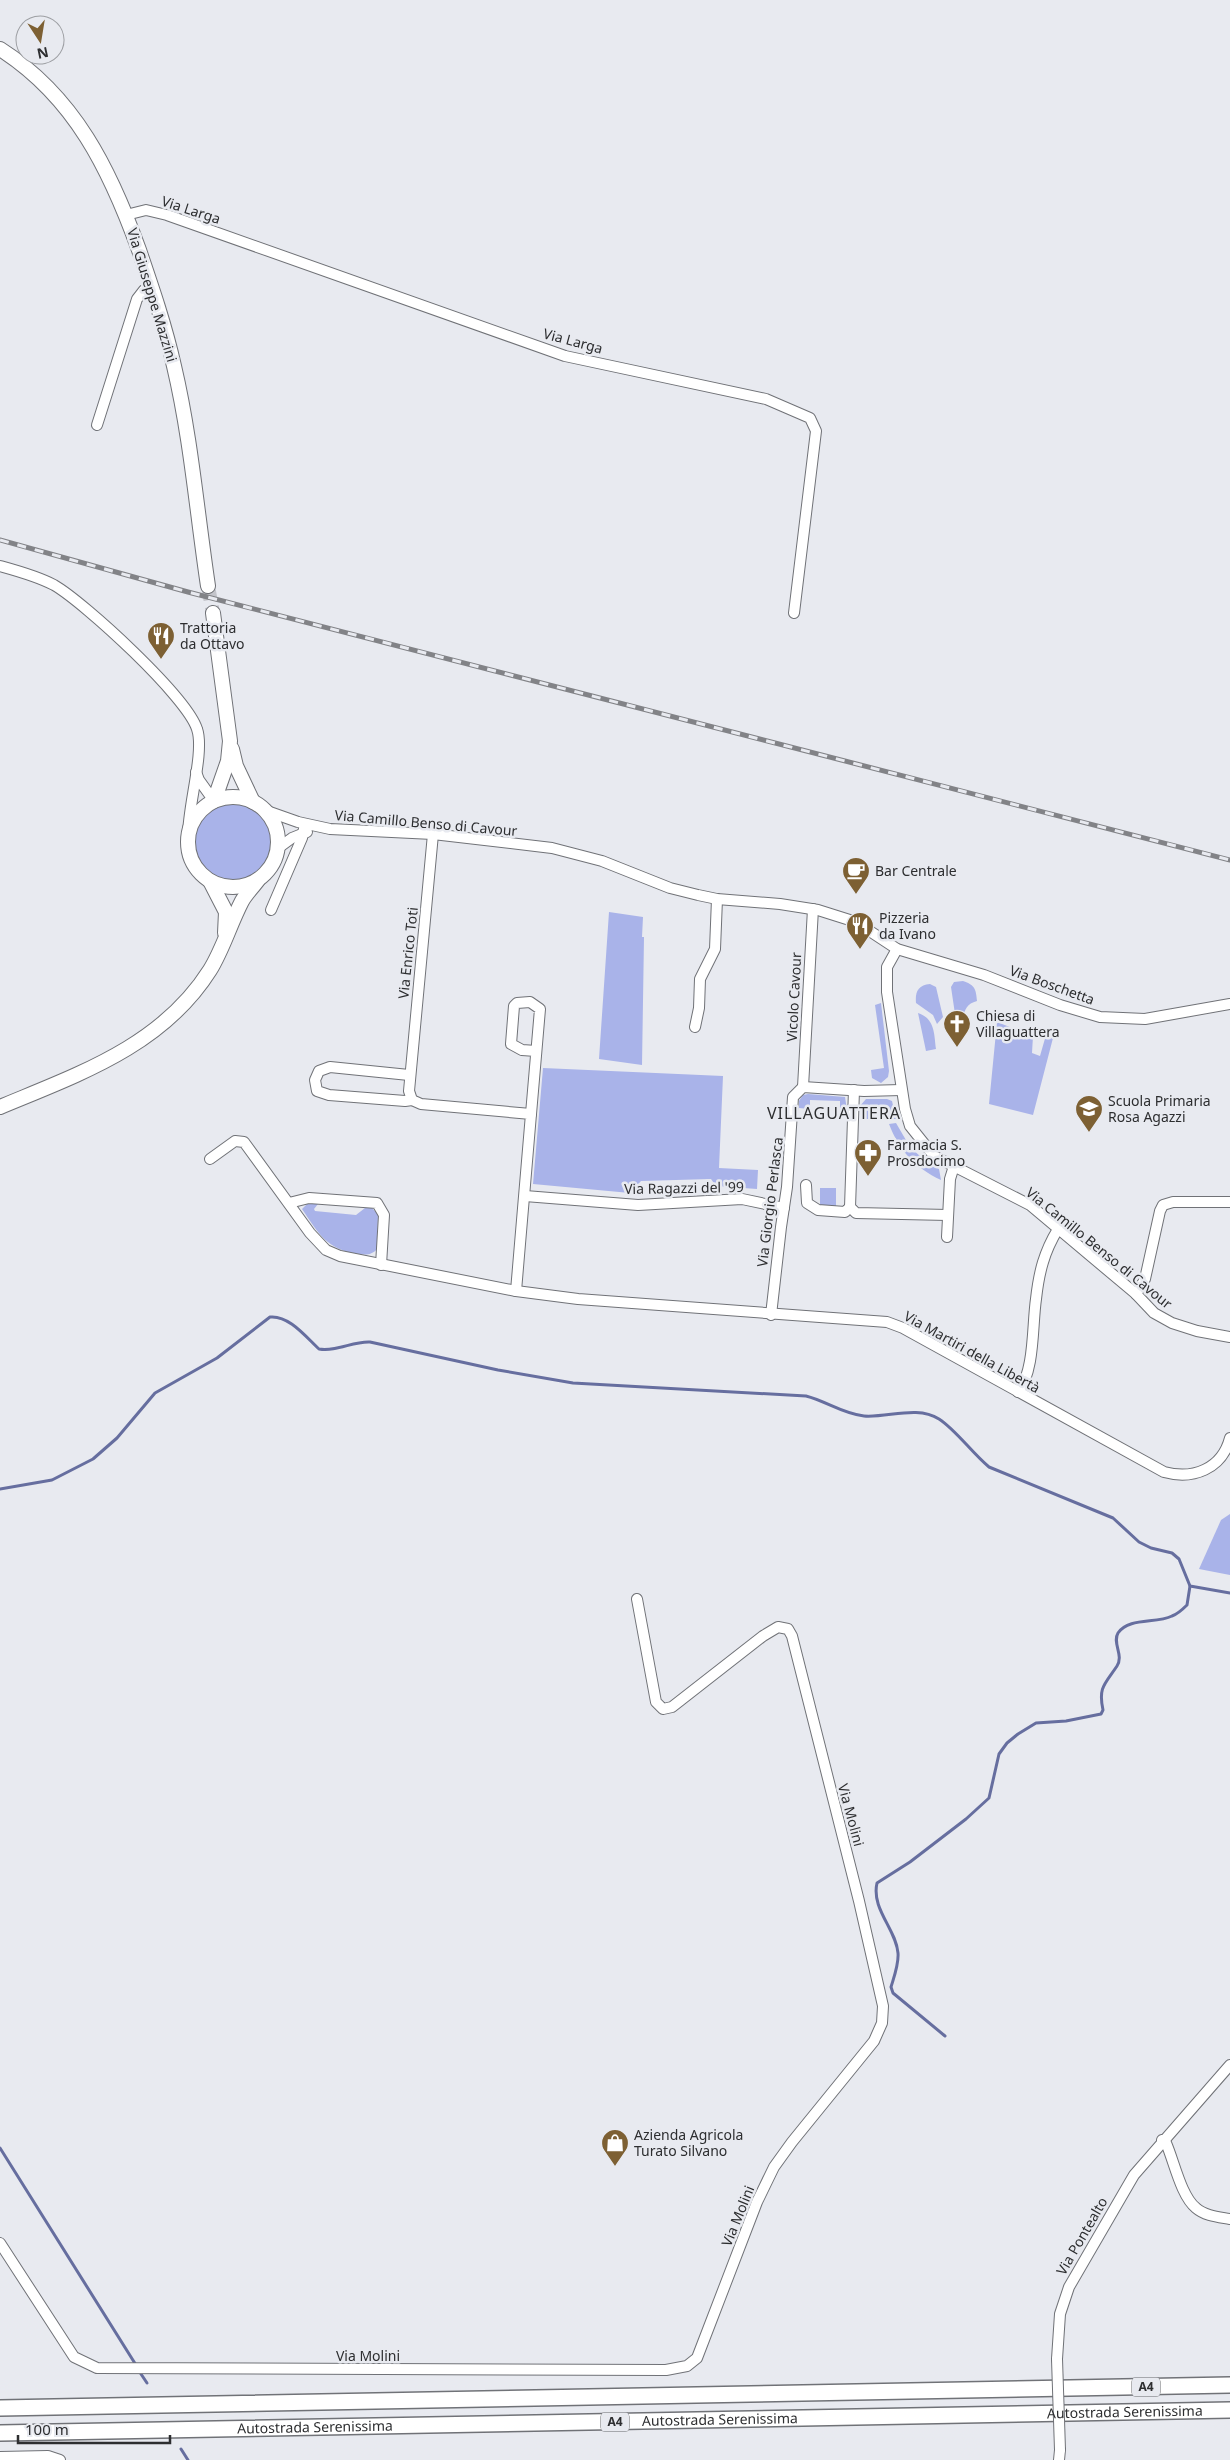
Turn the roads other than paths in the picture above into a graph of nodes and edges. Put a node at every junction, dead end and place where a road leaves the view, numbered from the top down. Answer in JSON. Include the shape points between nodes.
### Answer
{"nodes":[{"id":1,"x":0,"y":49,"type":"edge"},
{"id":2,"x":126,"y":215,"type":"junction"},
{"id":3,"x":152,"y":286,"type":"junction"},
{"id":4,"x":97,"y":426,"type":"dead end"},
{"id":5,"x":0,"y":566,"type":"edge"},
{"id":6,"x":208,"y":586,"type":"tunnel mouth"},
{"id":7,"x":212,"y":613,"type":"tunnel mouth"},
{"id":8,"x":794,"y":613,"type":"dead end"},
{"id":9,"x":230,"y":741,"type":"junction"},
{"id":10,"x":196,"y":771,"type":"junction"},
{"id":11,"x":224,"y":775,"type":"junction"},
{"id":12,"x":214,"y":801,"type":"junction"},
{"id":13,"x":258,"y":806,"type":"junction"},
{"id":14,"x":305,"y":828,"type":"junction"},
{"id":15,"x":434,"y":834,"type":"junction"},
{"id":16,"x":188,"y":838,"type":"junction"},
{"id":17,"x":278,"y":849,"type":"junction"},
{"id":18,"x":258,"y":880,"type":"junction"},
{"id":19,"x":210,"y":881,"type":"junction"},
{"id":20,"x":717,"y":899,"type":"junction"},
{"id":21,"x":813,"y":909,"type":"junction"},
{"id":22,"x":271,"y":910,"type":"dead end"},
{"id":23,"x":223,"y":944,"type":"junction"},
{"id":24,"x":897,"y":949,"type":"junction"},
{"id":25,"x":1230,"y":1004,"type":"edge"},
{"id":26,"x":695,"y":1027,"type":"dead end"},
{"id":27,"x":536,"y":1051,"type":"junction"},
{"id":28,"x":409,"y":1075,"type":"junction"},
{"id":29,"x":804,"y":1086,"type":"junction"},
{"id":30,"x":854,"y":1090,"type":"junction"},
{"id":31,"x":901,"y":1090,"type":"junction"},
{"id":32,"x":412,"y":1100,"type":"junction"},
{"id":33,"x":0,"y":1107,"type":"edge"},
{"id":34,"x":531,"y":1114,"type":"junction"},
{"id":35,"x":210,"y":1159,"type":"dead end"},
{"id":36,"x":954,"y":1166,"type":"junction"},
{"id":37,"x":806,"y":1184,"type":"dead end"},
{"id":38,"x":525,"y":1196,"type":"junction"},
{"id":39,"x":1230,"y":1202,"type":"edge"},
{"id":40,"x":289,"y":1203,"type":"junction"},
{"id":41,"x":850,"y":1207,"type":"junction"},
{"id":42,"x":784,"y":1208,"type":"junction"},
{"id":43,"x":948,"y":1215,"type":"junction"},
{"id":44,"x":1058,"y":1229,"type":"junction"},
{"id":45,"x":947,"y":1237,"type":"dead end"},
{"id":46,"x":380,"y":1265,"type":"junction"},
{"id":47,"x":516,"y":1291,"type":"junction"},
{"id":48,"x":1136,"y":1294,"type":"junction"},
{"id":49,"x":771,"y":1315,"type":"junction"},
{"id":50,"x":1230,"y":1337,"type":"edge"},
{"id":51,"x":1018,"y":1392,"type":"junction"},
{"id":52,"x":1230,"y":1438,"type":"edge"},
{"id":53,"x":637,"y":1600,"type":"dead end"},
{"id":54,"x":1230,"y":2065,"type":"edge"},
{"id":55,"x":1162,"y":2140,"type":"junction"},
{"id":56,"x":1230,"y":2219,"type":"edge"},
{"id":57,"x":0,"y":2243,"type":"edge"},
{"id":58,"x":1230,"y":2385,"type":"edge"},
{"id":59,"x":0,"y":2408,"type":"edge"},
{"id":60,"x":1230,"y":2410,"type":"edge"},
{"id":61,"x":0,"y":2433,"type":"edge"},
{"id":62,"x":1059,"y":2455,"type":"edge"},
{"id":63,"x":0,"y":2457,"type":"edge"},
{"id":64,"x":60,"y":2460,"type":"edge"}],
"edges":[{"from":1,"to":2,"type":"main road","name":"Via Giuseppe Mazzini","via":[[33,74],[74,118],[103,162]]},
{"from":2,"to":3,"type":"main road","name":"Via Giuseppe Mazzini"},
{"from":2,"to":8,"type":"street","name":"Via Larga","via":[[146,210],[565,356],[766,399],[810,418],[816,431]]},
{"from":3,"to":4,"type":"street","via":[[137,299]]},
{"from":3,"to":6,"type":"main road","name":"Via Giuseppe Mazzini","via":[[174,367]]},
{"from":5,"to":10,"type":"street","via":[[54,585],[130,648],[190,714],[198,731]]},
{"from":7,"to":9,"type":"main road"},
{"from":9,"to":11,"type":"main road"},
{"from":9,"to":13,"type":"main road","via":[[236,766]]},
{"from":10,"to":11,"type":"street","via":[[207,781]]},
{"from":10,"to":12,"type":"street"},
{"from":10,"to":16,"type":"street","via":[[187,820]]},
{"from":11,"to":12,"type":"main road"},
{"from":12,"to":13,"type":"main road","via":[[234,798]]},
{"from":12,"to":16,"type":"main road","via":[[196,816]]},
{"from":13,"to":14,"type":"street"},
{"from":13,"to":17,"type":"main road","via":[[273,821]]},
{"from":14,"to":15,"type":"street","name":"Via Camillo Benso di Cavour"},
{"from":14,"to":17,"type":"street"},
{"from":14,"to":22,"type":"street"},
{"from":15,"to":20,"type":"street","name":"Via Camillo Benso di Cavour","via":[[552,848],[602,861],[670,888]]},
{"from":15,"to":28,"type":"street","name":"Via Enrico Toti"},
{"from":16,"to":19,"type":"main road","via":[[193,863]]},
{"from":17,"to":18,"type":"main road"},
{"from":18,"to":19,"type":"main road","via":[[234,887]]},
{"from":18,"to":23,"type":"main road","via":[[242,900]]},
{"from":19,"to":23,"type":"main road","via":[[226,912]]},
{"from":20,"to":21,"type":"street","name":"Via Camillo Benso di Cavour"},
{"from":20,"to":26,"type":"street","via":[[715,949],[700,979]]},
{"from":21,"to":24,"type":"street","name":"Via Camillo Benso di Cavour","via":[[856,922]]},
{"from":21,"to":29,"type":"street","name":"Vicolo Cavour"},
{"from":23,"to":33,"type":"main road","via":[[193,994],[150,1035],[117,1054]]},
{"from":24,"to":25,"type":"street","name":"Via Boschetta","via":[[984,975],[1100,1017],[1145,1018]]},
{"from":24,"to":31,"type":"street","name":"Via Camillo Benso di Cavour","via":[[888,967],[887,992]]},
{"from":27,"to":27,"type":"street","via":[[522,1050],[511,1044],[514,1006],[517,1003],[530,1002],[540,1009]]},
{"from":27,"to":34,"type":"street"},
{"from":28,"to":32,"type":"street","name":"Via Enrico Toti"},
{"from":28,"to":32,"type":"street","via":[[330,1068],[319,1071],[315,1080],[317,1091],[329,1095]]},
{"from":29,"to":30,"type":"street"},
{"from":29,"to":42,"type":"street","name":"Via Giorgio Perlasca","via":[[793,1098]]},
{"from":30,"to":31,"type":"street"},
{"from":30,"to":41,"type":"street"},
{"from":31,"to":36,"type":"street","name":"Via Camillo Benso di Cavour","via":[[910,1126],[919,1140],[934,1156]]},
{"from":32,"to":34,"type":"street","via":[[421,1104]]},
{"from":34,"to":38,"type":"street"},
{"from":35,"to":40,"type":"street","name":"Via Martiri della Libertà","via":[[235,1140],[244,1142]]},
{"from":36,"to":43,"type":"street"},
{"from":36,"to":44,"type":"street","name":"Via Camillo Benso di Cavour","via":[[1030,1206]]},
{"from":37,"to":41,"type":"street","via":[[808,1203],[818,1210],[845,1212]]},
{"from":38,"to":42,"type":"street","name":"Via Ragazzi del '99","via":[[638,1205],[742,1199]]},
{"from":38,"to":47,"type":"street"},
{"from":39,"to":48,"type":"street","via":[[1173,1202],[1163,1206],[1145,1279]]},
{"from":40,"to":46,"type":"street","name":"Via Martiri della Libertà","via":[[326,1250]]},
{"from":40,"to":46,"type":"street","via":[[309,1198],[377,1203],[384,1215]]},
{"from":41,"to":43,"type":"street","via":[[856,1213]]},
{"from":42,"to":49,"type":"street","name":"Via Giorgio Perlasca"},
{"from":43,"to":45,"type":"street"},
{"from":44,"to":48,"type":"street","name":"Via Camillo Benso di Cavour"},
{"from":44,"to":51,"type":"street","via":[[1044,1253],[1027,1378]]},
{"from":46,"to":47,"type":"street","name":"Via Martiri della Libertà"},
{"from":47,"to":49,"type":"street","name":"Via Martiri della Libertà"},
{"from":48,"to":50,"type":"street","name":"Via Camillo Benso di Cavour","via":[[1154,1313],[1172,1323]]},
{"from":49,"to":51,"type":"street","name":"Via Martiri della Libertà","via":[[887,1322]]},
{"from":51,"to":52,"type":"street","name":"Via Martiri della Libertà","via":[[1164,1472],[1177,1476],[1200,1473],[1218,1462],[1227,1451]]},
{"from":53,"to":57,"type":"street","name":"Via Molini","via":[[656,1702],[663,1709],[672,1707],[763,1636],[778,1627],[788,1628],[883,2006],[882,2023],[874,2040],[774,2167],[757,2202],[698,2358],[687,2366],[666,2370],[96,2368],[74,2357]]},
{"from":54,"to":55,"type":"street","name":"Via Pontealto"},
{"from":55,"to":56,"type":"street","via":[[1188,2199],[1196,2209]]},
{"from":55,"to":62,"type":"street","name":"Via Pontealto","bridge":true,"via":[[1134,2175],[1069,2288],[1060,2314],[1057,2359]]},
{"from":58,"to":59,"type":"highway","name":"Autostrada Serenissima","number":"A4"},
{"from":60,"to":61,"type":"highway","name":"Autostrada Serenissima","number":"A4"},
{"from":63,"to":64,"type":"street","via":[[48,2456]]}]}
